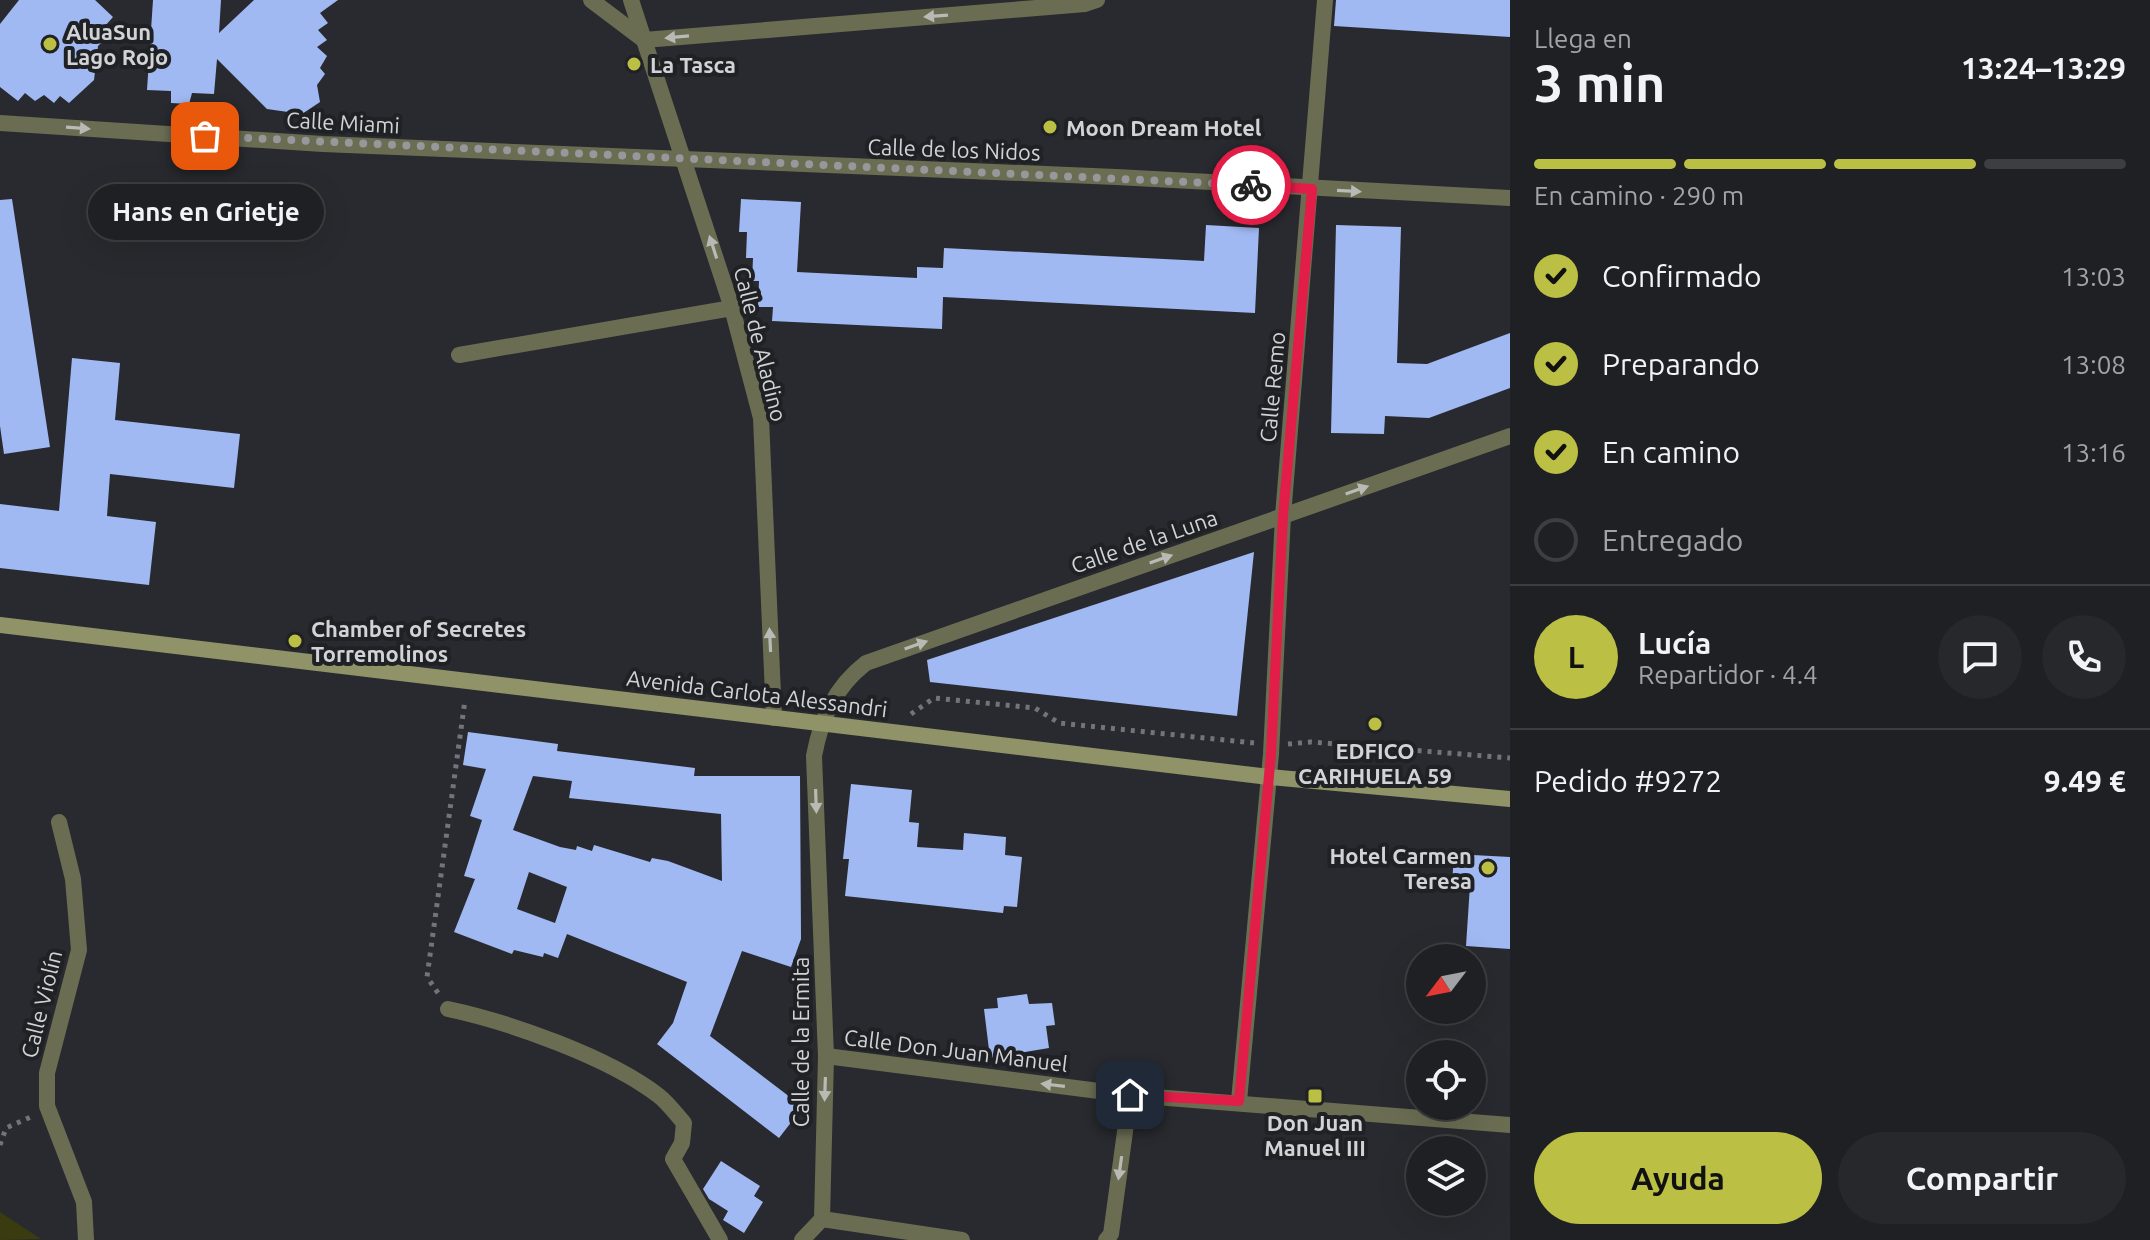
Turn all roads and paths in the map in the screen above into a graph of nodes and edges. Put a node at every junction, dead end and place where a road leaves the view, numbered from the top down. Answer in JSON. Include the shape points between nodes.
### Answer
{"nodes":[{"id":1,"x":591,"y":0,"type":"edge"},
{"id":2,"x":631,"y":0,"type":"edge"},
{"id":3,"x":1097,"y":0,"type":"edge"},
{"id":4,"x":1325,"y":0,"type":"edge"},
{"id":5,"x":644,"y":40,"type":"junction"},
{"id":6,"x":0,"y":123,"type":"edge"},
{"id":7,"x":684,"y":158,"type":"junction"},
{"id":8,"x":1312,"y":189,"type":"junction"},
{"id":9,"x":1510,"y":198,"type":"edge"},
{"id":10,"x":732,"y":308,"type":"junction"},
{"id":11,"x":459,"y":355,"type":"dead end"},
{"id":12,"x":1510,"y":436,"type":"edge"},
{"id":13,"x":1283,"y":516,"type":"junction"},
{"id":14,"x":0,"y":625,"type":"edge"},
{"id":15,"x":468,"y":680,"type":"junction"},
{"id":16,"x":909,"y":716,"type":"dead end"},
{"id":17,"x":774,"y":718,"type":"junction"},
{"id":18,"x":820,"y":723,"type":"junction"},
{"id":19,"x":1272,"y":745,"type":"junction"},
{"id":20,"x":1510,"y":758,"type":"edge"},
{"id":21,"x":1269,"y":777,"type":"junction"},
{"id":22,"x":1510,"y":799,"type":"edge"},
{"id":23,"x":59,"y":822,"type":"dead end"},
{"id":24,"x":448,"y":1009,"type":"joint"},
{"id":25,"x":826,"y":1056,"type":"junction"},
{"id":26,"x":1130,"y":1095,"type":"junction"},
{"id":27,"x":1239,"y":1101,"type":"junction"},
{"id":28,"x":37,"y":1114,"type":"dead end"},
{"id":29,"x":1510,"y":1125,"type":"edge"},
{"id":30,"x":0,"y":1145,"type":"edge"},
{"id":31,"x":822,"y":1219,"type":"junction"},
{"id":32,"x":86,"y":1240,"type":"edge"},
{"id":33,"x":720,"y":1240,"type":"edge"},
{"id":34,"x":802,"y":1240,"type":"edge"},
{"id":35,"x":962,"y":1240,"type":"edge"},
{"id":36,"x":1106,"y":1240,"type":"edge"}],
"edges":[{"from":1,"to":5,"type":"street"},
{"from":2,"to":5,"type":"street","name":"Calle de Aladino"},
{"from":3,"to":5,"type":"street","one_way":true},
{"from":4,"to":8,"type":"street","name":"Calle Remo"},
{"from":5,"to":7,"type":"street","name":"Calle de Aladino"},
{"from":6,"to":7,"type":"street","name":"Calle Miami","one_way":true,"via":[[323,144]]},
{"from":7,"to":8,"type":"street","name":"Calle de los Nidos"},
{"from":10,"to":7,"type":"street","name":"Calle de Aladino","one_way":true},
{"from":8,"to":9,"type":"street","name":"Calle de los Nidos","one_way":true},
{"from":8,"to":13,"type":"street","name":"Calle Remo"},
{"from":10,"to":11,"type":"street"},
{"from":17,"to":10,"type":"street","name":"Calle de Aladino","one_way":true,"via":[[761,418]]},
{"from":13,"to":12,"type":"street","name":"Calle de la Luna","one_way":true},
{"from":18,"to":13,"type":"street","name":"Calle de la Luna","one_way":true,"via":[[846,678],[866,663]]},
{"from":13,"to":19,"type":"street","name":"Calle Remo"},
{"from":14,"to":15,"type":"main road","name":"Avenida Carlota Alessandri"},
{"from":15,"to":17,"type":"main road","name":"Avenida Carlota Alessandri"},
{"from":15,"to":24,"type":"path","via":[[427,977]]},
{"from":16,"to":19,"type":"path","via":[[934,698],[1035,708],[1059,723]]},
{"from":17,"to":18,"type":"main road","name":"Avenida Carlota Alessandri"},
{"from":18,"to":21,"type":"main road","name":"Avenida Carlota Alessandri"},
{"from":18,"to":25,"type":"street","name":"Calle de la Ermita","one_way":true,"via":[[814,756]]},
{"from":19,"to":20,"type":"path","via":[[1311,742]]},
{"from":19,"to":21,"type":"street","name":"Calle Remo"},
{"from":21,"to":22,"type":"main road","name":"Avenida Carlota Alessandri"},
{"from":21,"to":27,"type":"street","name":"Calle Remo"},
{"from":23,"to":32,"type":"street","name":"Calle Violín","via":[[73,879],[79,950],[47,1073],[47,1106],[84,1202]]},
{"from":24,"to":33,"type":"street","via":[[498,1019],[595,1060],[659,1096],[684,1123],[673,1159]]},
{"from":26,"to":25,"type":"street","name":"Calle Don Juan Manuel","one_way":true},
{"from":25,"to":31,"type":"street","name":"Calle de la Ermita","one_way":true},
{"from":26,"to":27,"type":"street","name":"Calle Don Juan Manuel"},
{"from":26,"to":36,"type":"street","one_way":true},
{"from":27,"to":29,"type":"street","name":"Calle Don Juan Manuel"},
{"from":28,"to":30,"type":"path","via":[[6,1128]]},
{"from":31,"to":34,"type":"street"},
{"from":31,"to":35,"type":"street"}]}
